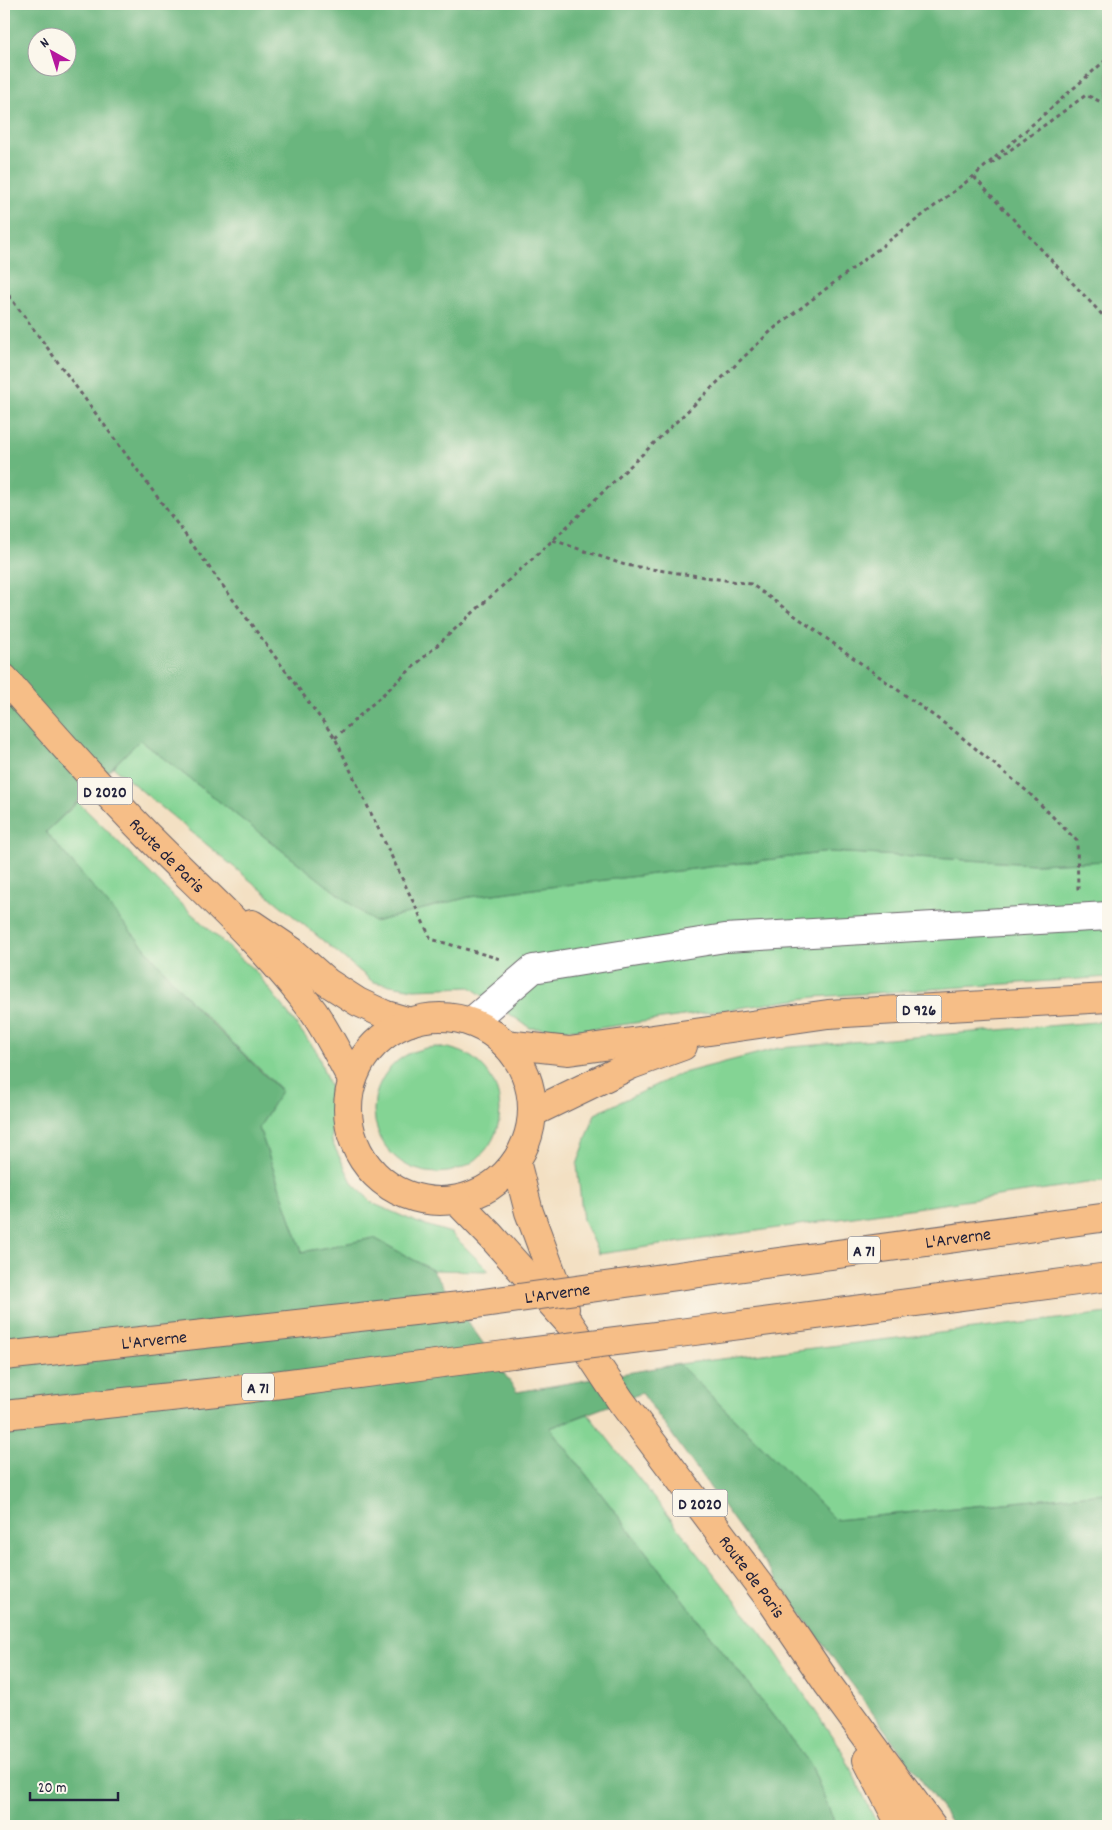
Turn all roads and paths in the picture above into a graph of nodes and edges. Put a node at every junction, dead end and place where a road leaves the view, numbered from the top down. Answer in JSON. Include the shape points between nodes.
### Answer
{"nodes":[{"id":1,"x":1108,"y":58,"type":"edge"},
{"id":2,"x":1108,"y":105,"type":"edge"},
{"id":3,"x":974,"y":176,"type":"junction"},
{"id":4,"x":4,"y":289,"type":"edge"},
{"id":5,"x":1108,"y":320,"type":"edge"},
{"id":6,"x":553,"y":540,"type":"junction"},
{"id":7,"x":4,"y":678,"type":"edge"},
{"id":8,"x":335,"y":738,"type":"junction"},
{"id":9,"x":213,"y":898,"type":"junction"},
{"id":10,"x":1108,"y":916,"type":"edge"},
{"id":11,"x":1078,"y":918,"type":"junction"},
{"id":12,"x":533,"y":969,"type":"junction"},
{"id":13,"x":1108,"y":998,"type":"edge"},
{"id":14,"x":410,"y":1022,"type":"junction"},
{"id":15,"x":472,"y":1022,"type":"junction"},
{"id":16,"x":730,"y":1028,"type":"junction"},
{"id":17,"x":505,"y":1044,"type":"junction"},
{"id":18,"x":352,"y":1080,"type":"junction"},
{"id":19,"x":532,"y":1114,"type":"junction"},
{"id":20,"x":516,"y":1161,"type":"junction"},
{"id":21,"x":456,"y":1200,"type":"junction"},
{"id":22,"x":1108,"y":1217,"type":"edge"},
{"id":23,"x":1108,"y":1277,"type":"edge"},
{"id":24,"x":570,"y":1324,"type":"junction"},
{"id":25,"x":4,"y":1356,"type":"edge"},
{"id":26,"x":4,"y":1414,"type":"edge"},
{"id":27,"x":827,"y":1684,"type":"junction"},
{"id":28,"x":901,"y":1826,"type":"edge"},
{"id":29,"x":932,"y":1826,"type":"edge"}],
"edges":[{"from":1,"to":3,"type":"path"},
{"from":2,"to":3,"type":"path","via":[[1086,95]]},
{"from":3,"to":5,"type":"path"},
{"from":3,"to":6,"type":"path","via":[[772,330]]},
{"from":4,"to":8,"type":"path"},
{"from":6,"to":8,"type":"path"},
{"from":6,"to":11,"type":"path","via":[[625,565],[751,584],[867,666],[952,729],[1028,792],[1077,841]]},
{"from":7,"to":9,"type":"main road","name":"Route de Paris","number":"D 2020","via":[[82,768]]},
{"from":8,"to":12,"type":"path","via":[[431,939]]},
{"from":9,"to":14,"type":"main road","number":"D 2020","via":[[292,951],[327,982],[358,1002]]},
{"from":9,"to":18,"type":"main road","number":"D 2020","via":[[278,968],[313,1012]]},
{"from":10,"to":11,"type":"lane"},
{"from":11,"to":12,"type":"lane","via":[[725,938]]},
{"from":12,"to":15,"type":"lane"},
{"from":13,"to":16,"type":"main road","number":"D 926","via":[[828,1014]]},
{"from":14,"to":15,"type":"main road","via":[[430,1017]]},
{"from":14,"to":18,"type":"main road","via":[[374,1044]]},
{"from":15,"to":17,"type":"main road"},
{"from":16,"to":17,"type":"main road","number":"D 926","via":[[568,1050]]},
{"from":16,"to":19,"type":"main road","number":"D 926","via":[[631,1065]]},
{"from":17,"to":19,"type":"main road","via":[[523,1069]]},
{"from":18,"to":21,"type":"main road","via":[[348,1118],[359,1154],[370,1170],[400,1192],[427,1200]]},
{"from":19,"to":20,"type":"main road","via":[[530,1130]]},
{"from":20,"to":21,"type":"main road","via":[[490,1186]]},
{"from":20,"to":24,"type":"main road","number":"D 2020","via":[[529,1212]]},
{"from":21,"to":24,"type":"main road","number":"D 2020"},
{"from":22,"to":25,"type":"main road","name":"L'Arverne","number":"A 71","bridge":true,"via":[[469,1305]]},
{"from":23,"to":26,"type":"main road","number":"A 71","bridge":true,"via":[[244,1389]]},
{"from":24,"to":27,"type":"main road","name":"Route de Paris","number":"D 2020","via":[[621,1400],[772,1602]]},
{"from":27,"to":28,"type":"main road","number":"D 2020"},
{"from":27,"to":29,"type":"main road","number":"D 2020"}]}
